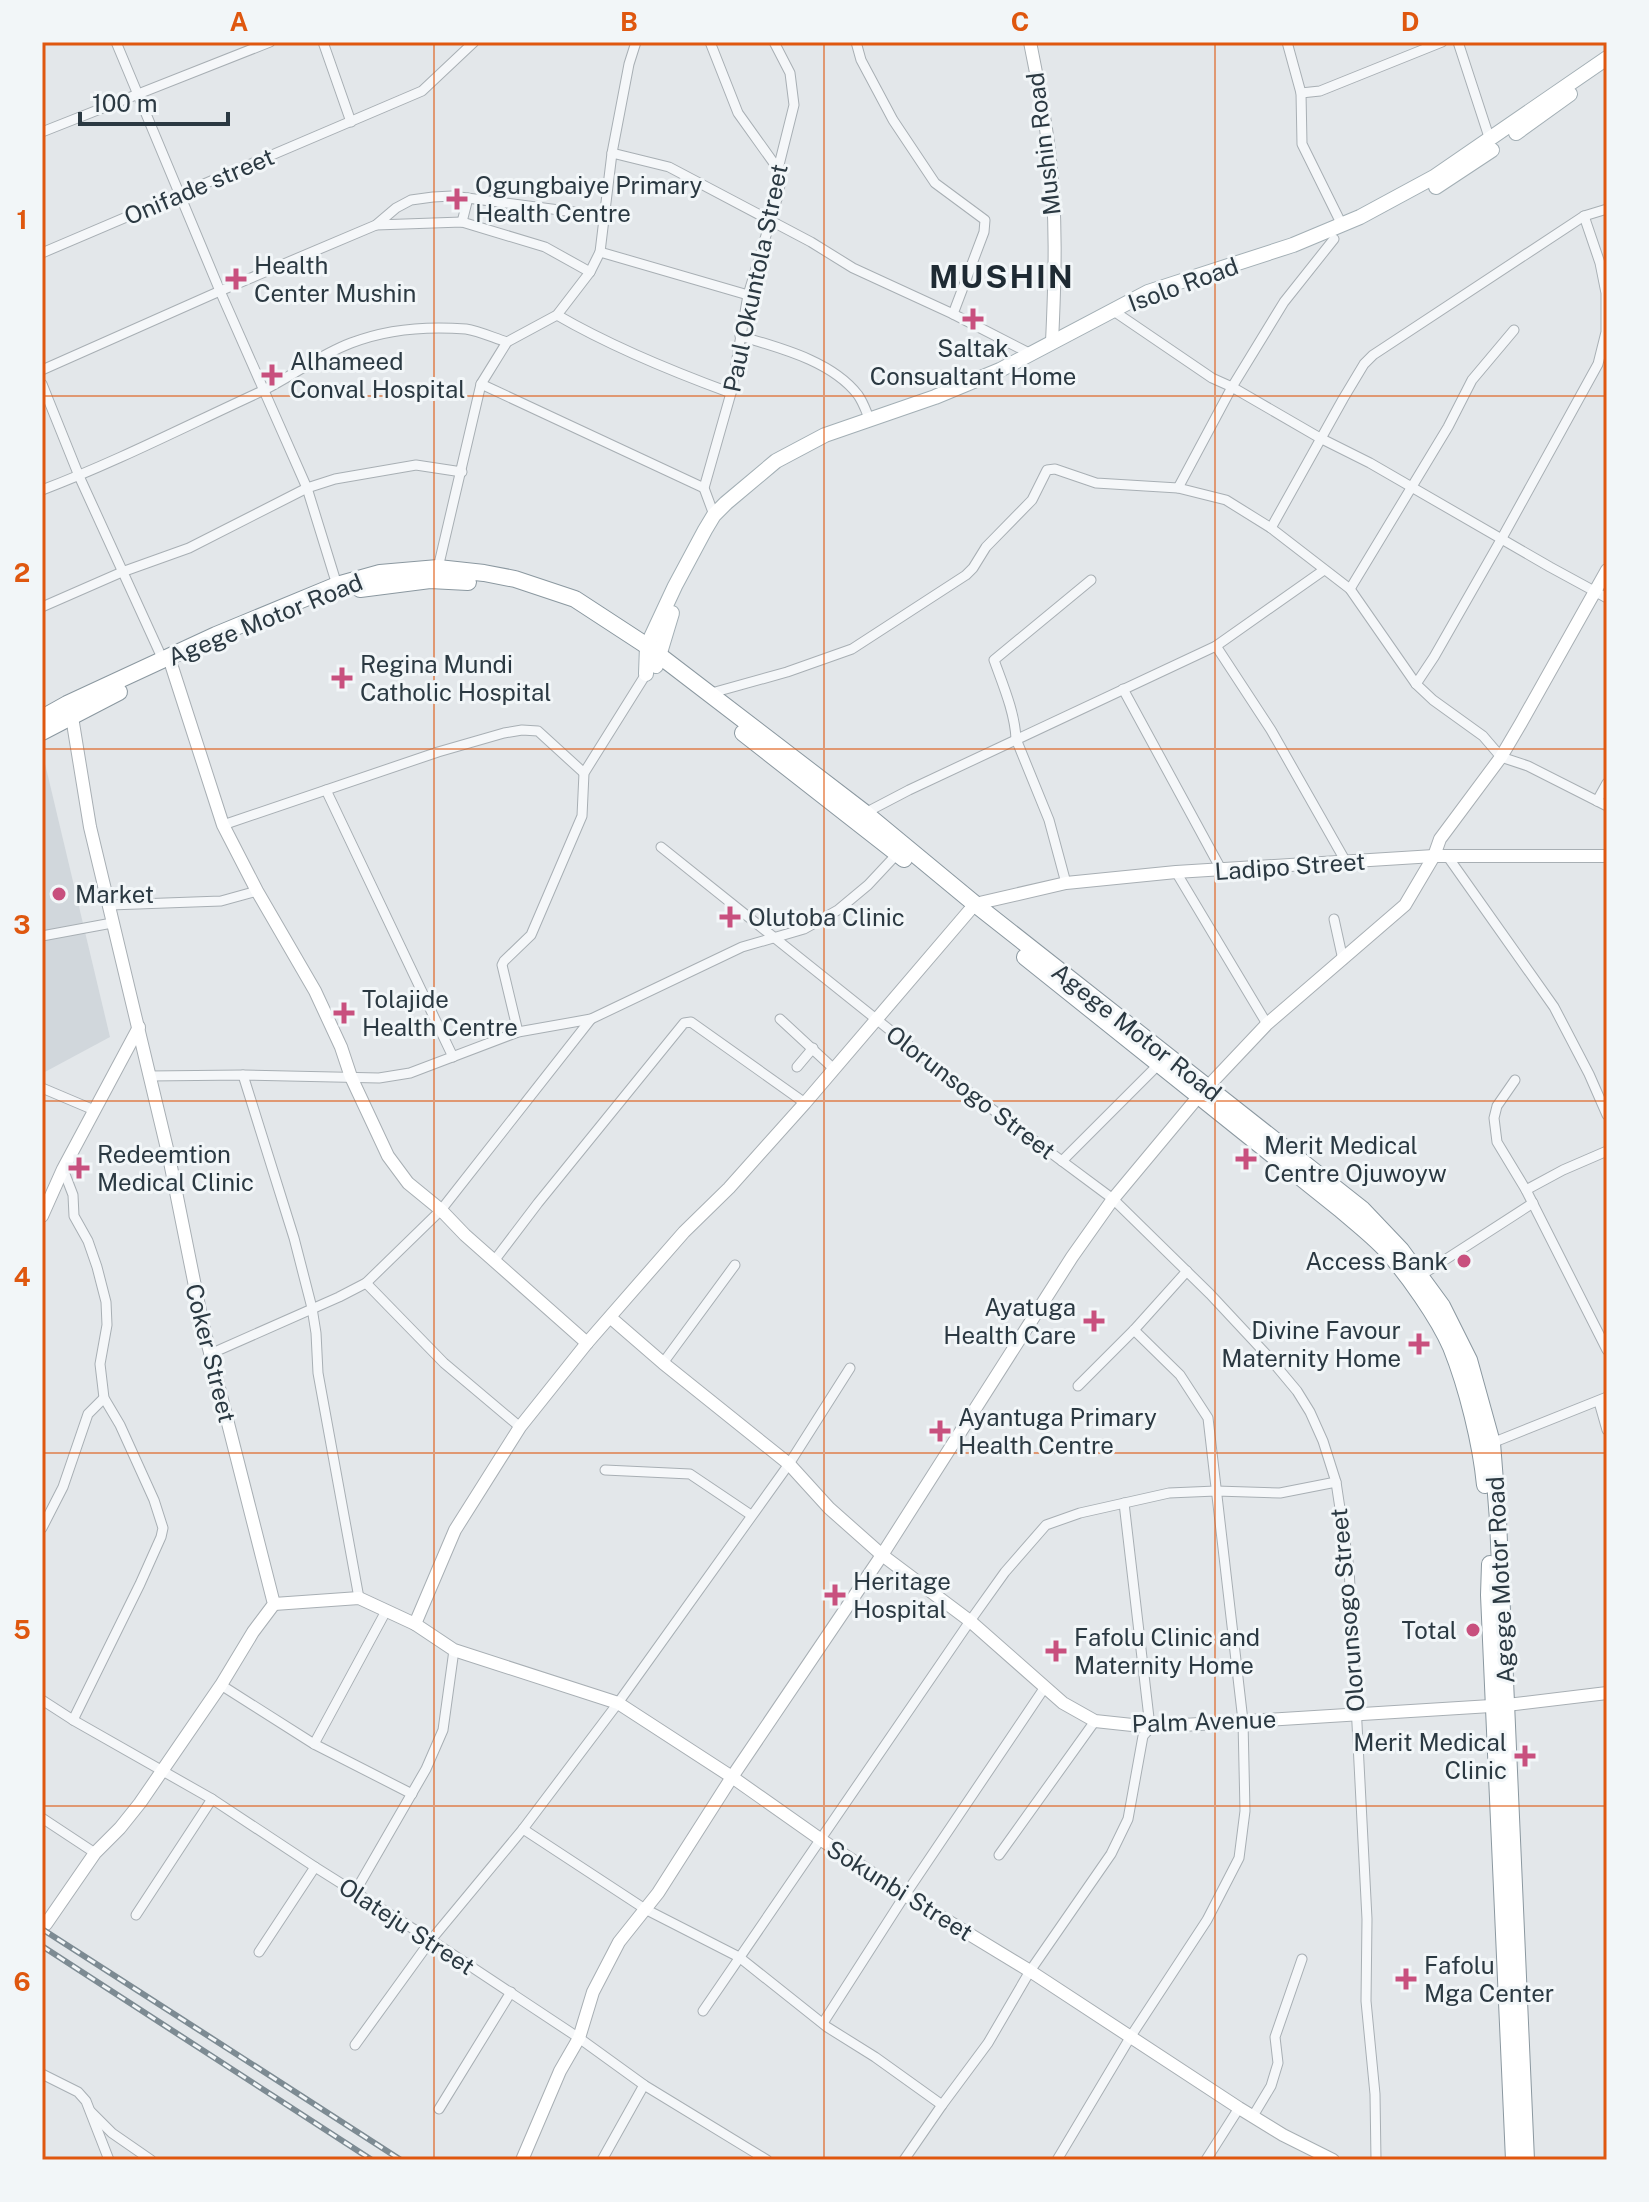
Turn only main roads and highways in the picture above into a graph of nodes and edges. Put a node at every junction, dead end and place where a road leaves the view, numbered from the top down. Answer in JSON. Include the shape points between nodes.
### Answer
{"nodes":[{"id":1,"x":1607,"y":58,"type":"edge"},
{"id":2,"x":1607,"y":69,"type":"edge"},
{"id":3,"x":1538,"y":112,"type":"junction"},
{"id":4,"x":651,"y":660,"type":"junction"},
{"id":5,"x":168,"y":664,"type":"junction"},
{"id":6,"x":70,"y":710,"type":"junction"},
{"id":7,"x":42,"y":718,"type":"edge"},
{"id":8,"x":42,"y":732,"type":"edge"},
{"id":9,"x":971,"y":907,"type":"junction"},
{"id":10,"x":1203,"y":1092,"type":"junction"},
{"id":11,"x":1500,"y":1705,"type":"junction"},
{"id":12,"x":1514,"y":2160,"type":"edge"},
{"id":13,"x":1526,"y":2160,"type":"edge"}],
"edges":[{"from":1,"to":3,"type":"main road","name":"Isolo Road"},
{"from":2,"to":3,"type":"main road","name":"Isolo Road"},
{"from":3,"to":4,"type":"main road","name":"Isolo Road","via":[[1431,190],[1334,239],[1161,295],[1003,378],[797,458],[722,517],[677,598]]},
{"from":3,"to":4,"type":"main road","name":"Isolo Road","via":[[1411,190],[1342,225],[1148,292],[963,386],[817,438],[776,461],[714,515],[693,551]]},
{"from":4,"to":5,"type":"highway","name":"Agege Motor Road","via":[[599,625],[537,595],[430,580],[338,594]]},
{"from":4,"to":5,"type":"highway","name":"Agege Motor Road","via":[[575,599],[515,579],[438,568],[380,573],[337,585],[216,635]]},
{"from":4,"to":9,"type":"highway","name":"Agege Motor Road"},
{"from":4,"to":9,"type":"highway","name":"Agege Motor Road","via":[[708,694],[865,813]]},
{"from":5,"to":6,"type":"highway","name":"Agege Motor Road"},
{"from":6,"to":7,"type":"highway","name":"Agege Motor Road"},
{"from":6,"to":8,"type":"highway","name":"Agege Motor Road"},
{"from":9,"to":10,"type":"highway","name":"Agege Motor Road"},
{"from":9,"to":10,"type":"highway","name":"Agege Motor Road","via":[[1158,1065]]},
{"from":10,"to":11,"type":"highway","name":"Agege Motor Road","via":[[1385,1250],[1450,1345],[1483,1468]]},
{"from":10,"to":11,"type":"highway","name":"Agege Motor Road","via":[[1362,1209],[1401,1250],[1442,1306],[1469,1360],[1492,1443]]},
{"from":11,"to":12,"type":"highway","name":"Agege Motor Road"},
{"from":11,"to":13,"type":"highway","name":"Agege Motor Road"}]}
